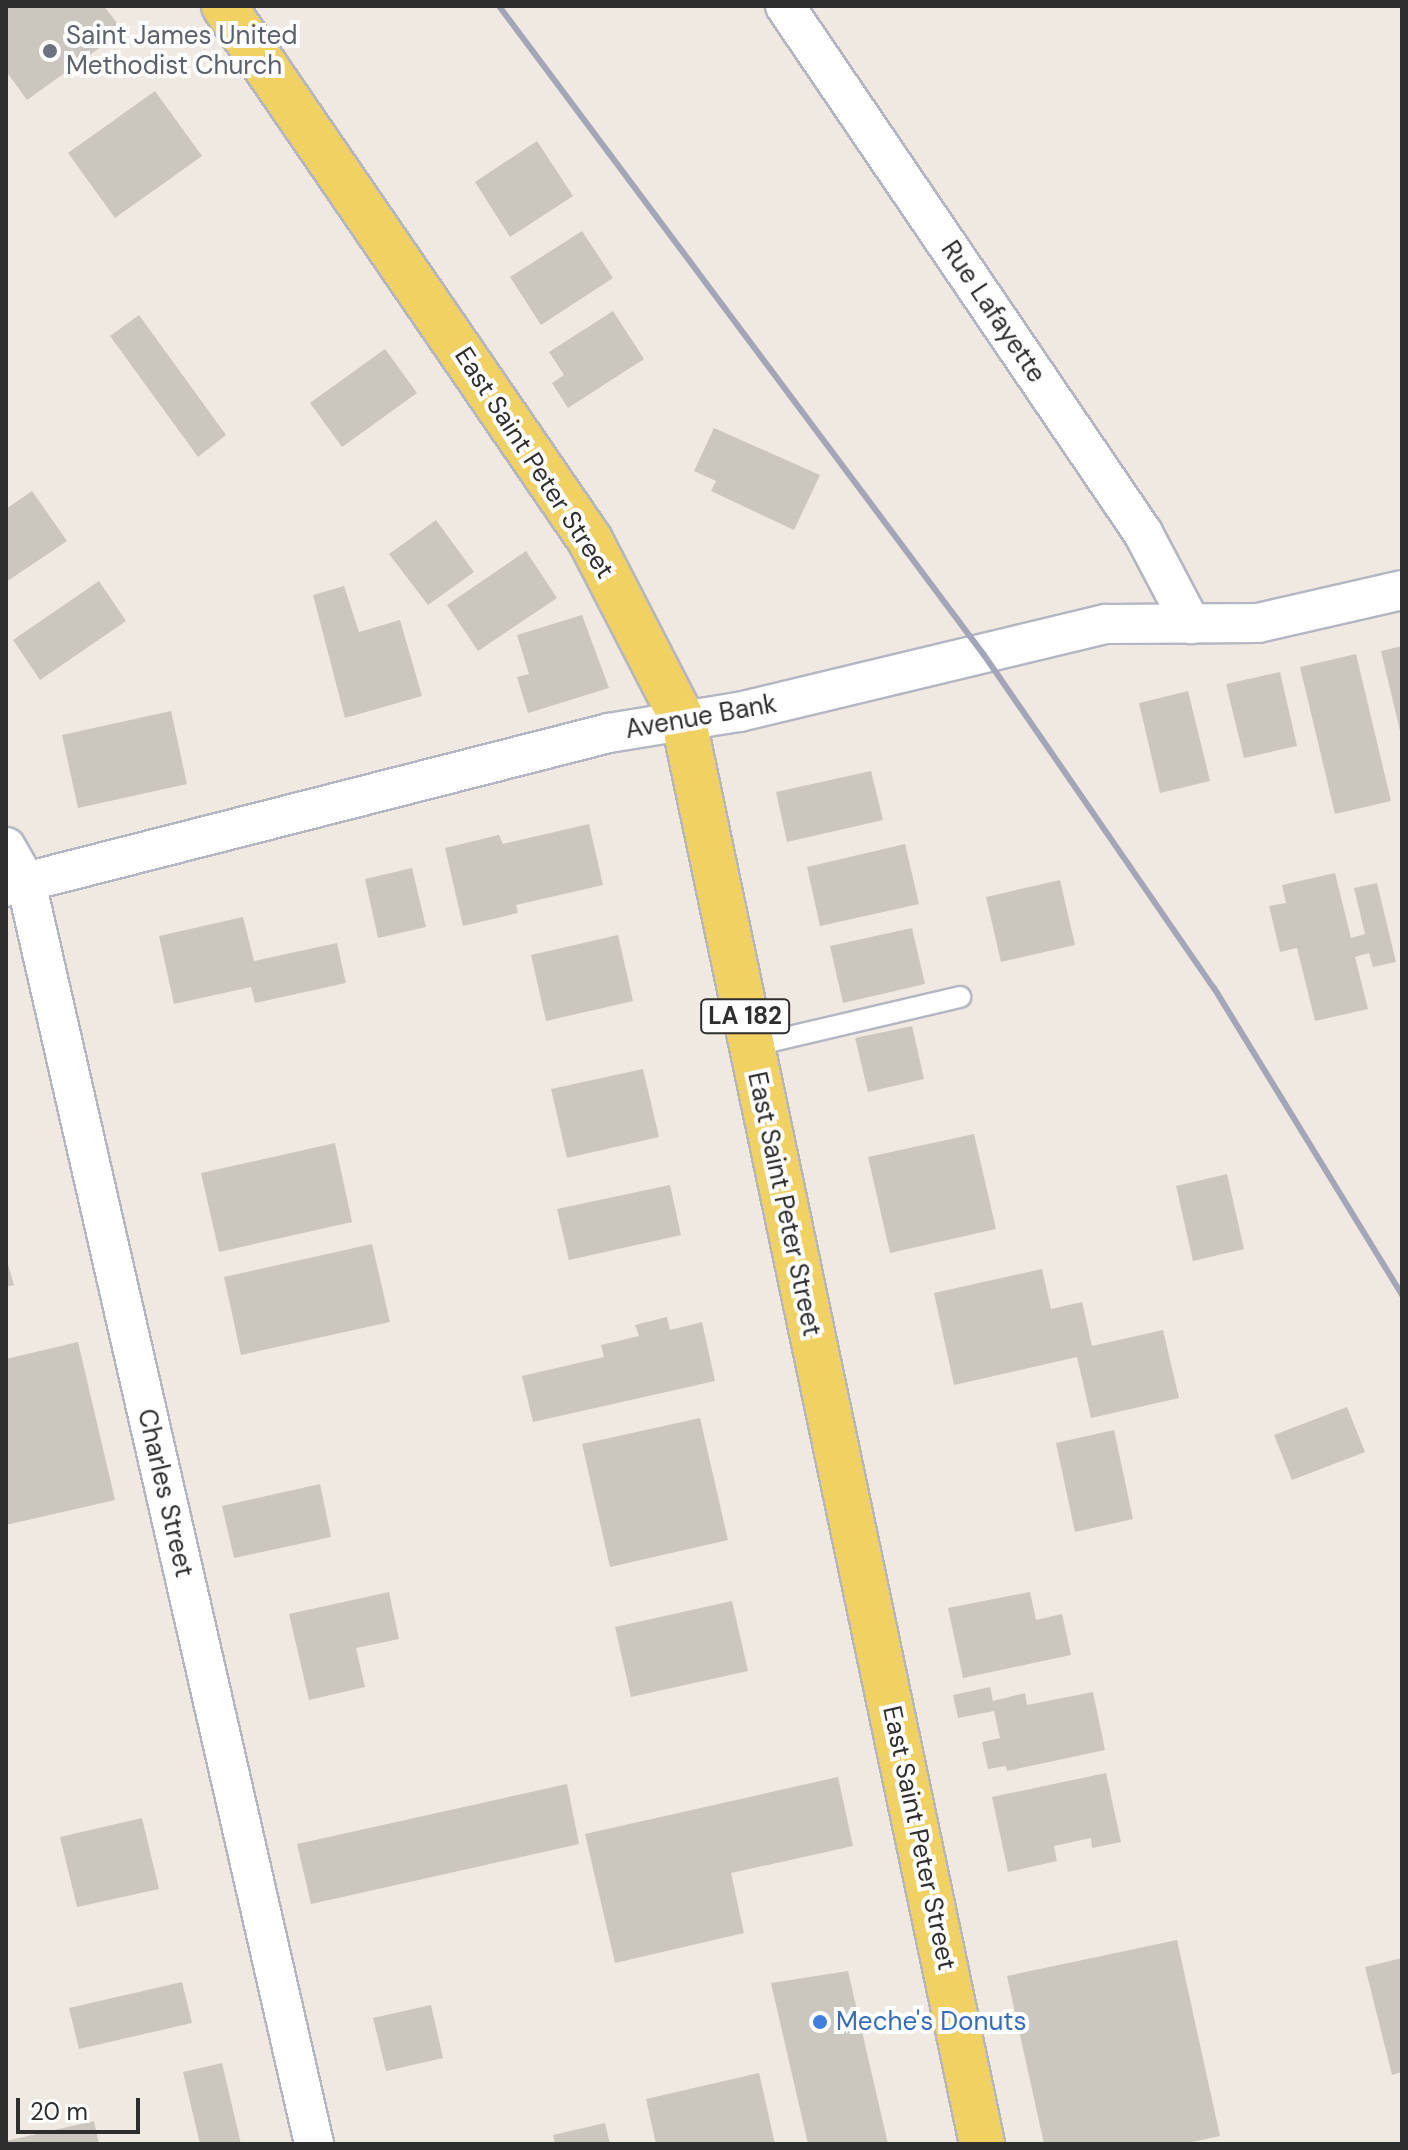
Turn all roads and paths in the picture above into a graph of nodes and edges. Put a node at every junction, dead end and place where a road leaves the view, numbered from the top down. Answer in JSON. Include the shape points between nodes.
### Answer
{"nodes":[{"id":1,"x":224,"y":6,"type":"edge"},
{"id":2,"x":785,"y":6,"type":"edge"},
{"id":3,"x":1402,"y":590,"type":"edge"},
{"id":4,"x":1191,"y":624,"type":"junction"},
{"id":5,"x":684,"y":722,"type":"junction"},
{"id":6,"x":6,"y":847,"type":"edge"},
{"id":7,"x":16,"y":884,"type":"edge"},
{"id":8,"x":960,"y":997,"type":"dead end"},
{"id":9,"x":751,"y":1046,"type":"junction"},
{"id":10,"x":314,"y":2144,"type":"edge"},
{"id":11,"x":982,"y":2144,"type":"edge"}],
"edges":[{"from":1,"to":5,"type":"main road","name":"East Saint Peter Street","number":"LA 182","via":[[590,540]]},
{"from":2,"to":4,"type":"street","name":"Rue Lafayette","via":[[1143,533]]},
{"from":3,"to":4,"type":"street","name":"Avenue Bank","via":[[1258,623]]},
{"from":4,"to":5,"type":"street","name":"Avenue Bank","via":[[1106,624]]},
{"from":5,"to":7,"type":"street","name":"Avenue Bank","via":[[609,733]]},
{"from":5,"to":9,"type":"main road","name":"East Saint Peter Street","number":"LA 182"},
{"from":6,"to":7,"type":"street","name":"Charles Street"},
{"from":7,"to":10,"type":"street","name":"Charles Street"},
{"from":8,"to":9,"type":"lane"},
{"from":9,"to":11,"type":"main road","name":"East Saint Peter Street","number":"LA 182"}]}
